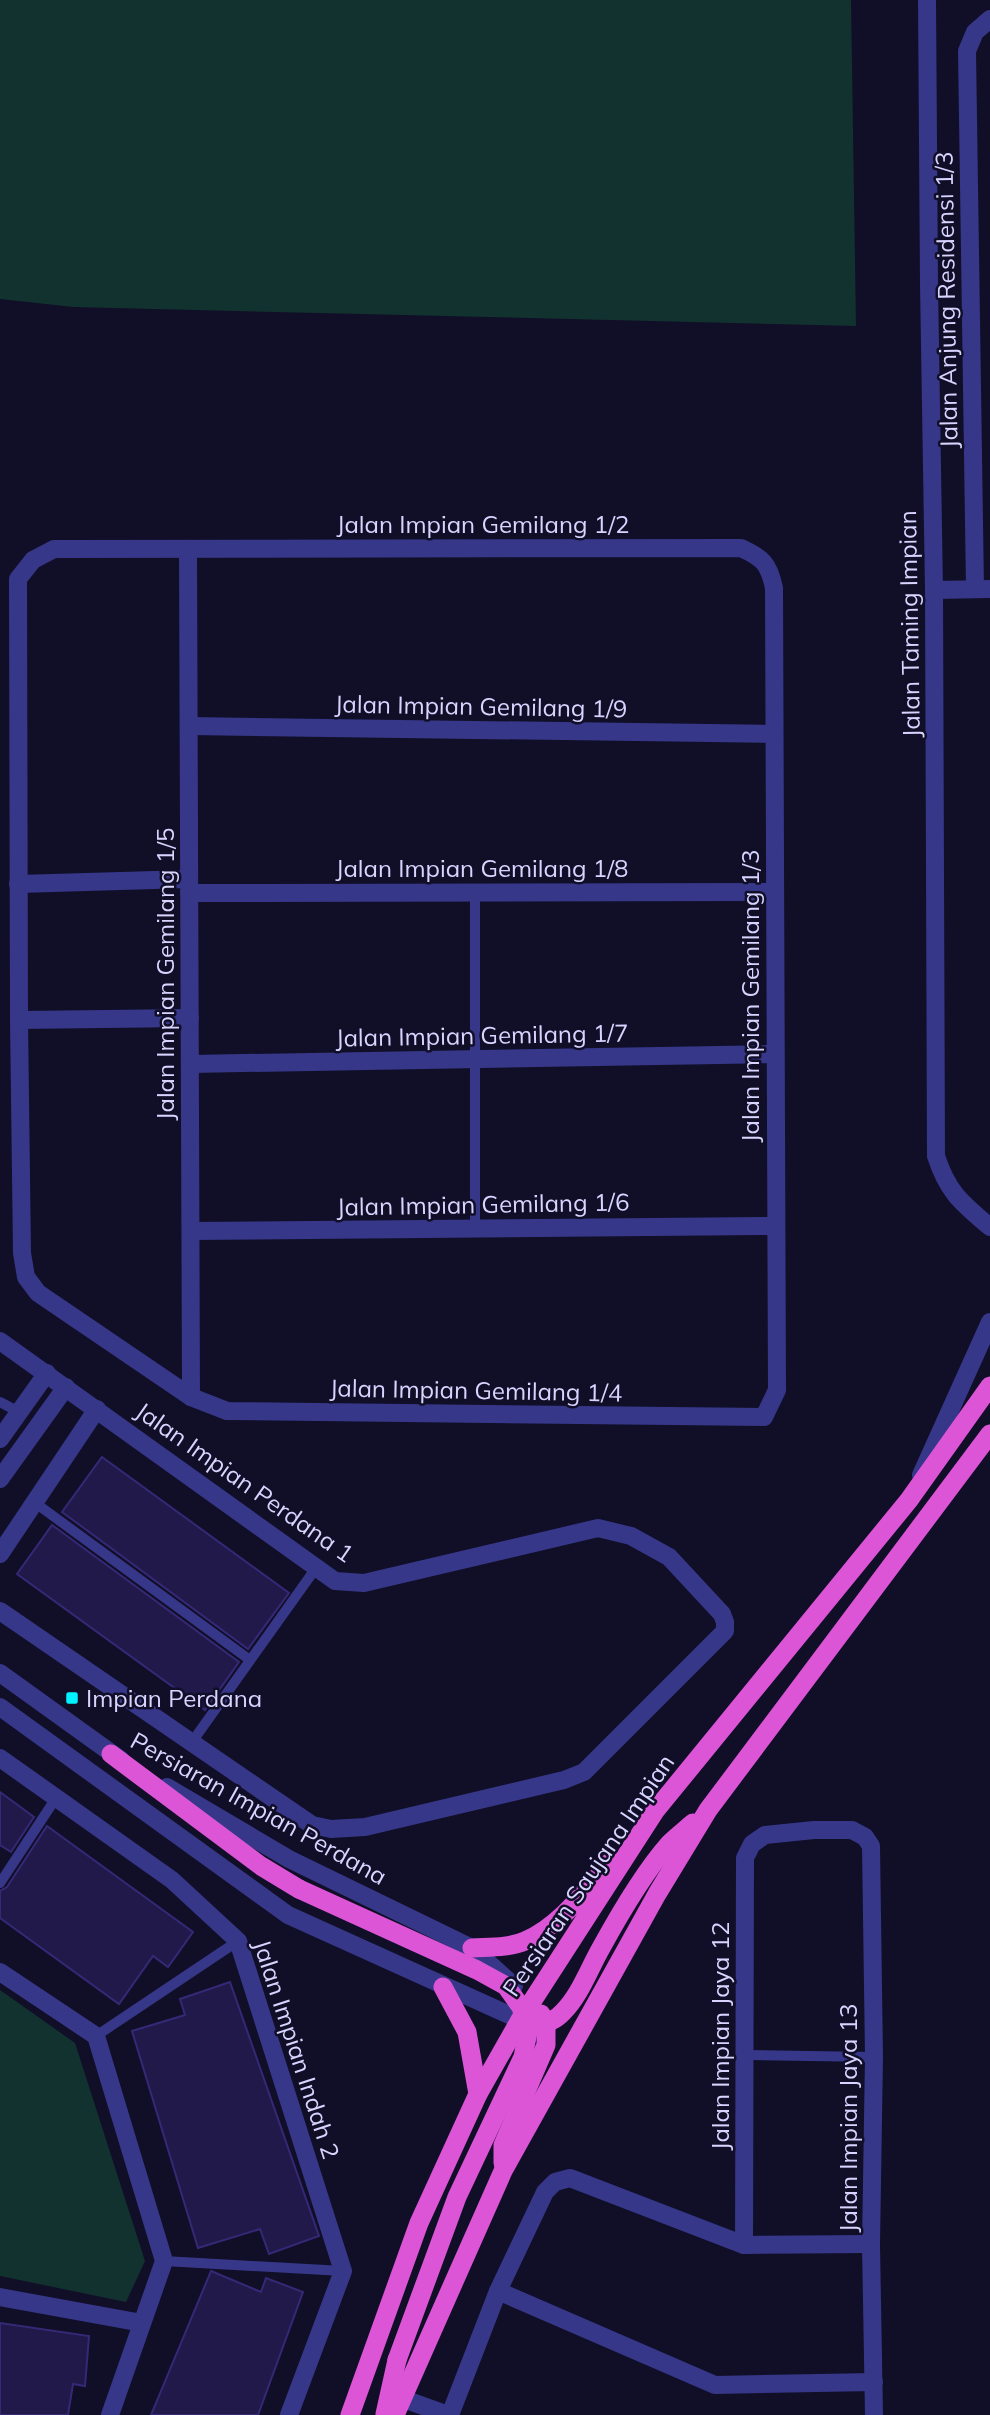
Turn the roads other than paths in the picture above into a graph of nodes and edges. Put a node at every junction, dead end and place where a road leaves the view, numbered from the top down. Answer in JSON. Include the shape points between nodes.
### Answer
{"nodes":[{"id":1,"x":928,"y":0,"type":"edge"},
{"id":2,"x":990,"y":19,"type":"edge"},
{"id":3,"x":188,"y":550,"type":"junction"},
{"id":4,"x":771,"y":570,"type":"joint"},
{"id":5,"x":982,"y":589,"type":"edge"},
{"id":6,"x":934,"y":590,"type":"junction"},
{"id":7,"x":188,"y":726,"type":"junction"},
{"id":8,"x":774,"y":734,"type":"junction"},
{"id":9,"x":0,"y":843,"type":"edge"},
{"id":10,"x":19,"y":844,"type":"junction"},
{"id":11,"x":18,"y":884,"type":"junction"},
{"id":12,"x":189,"y":886,"type":"junction"},
{"id":13,"x":475,"y":892,"type":"junction"},
{"id":14,"x":775,"y":892,"type":"junction"},
{"id":15,"x":190,"y":1018,"type":"junction"},
{"id":16,"x":19,"y":1020,"type":"junction"},
{"id":17,"x":775,"y":1054,"type":"junction"},
{"id":18,"x":475,"y":1060,"type":"junction"},
{"id":19,"x":190,"y":1064,"type":"junction"},
{"id":20,"x":776,"y":1226,"type":"junction"},
{"id":21,"x":990,"y":1227,"type":"edge"},
{"id":22,"x":475,"y":1228,"type":"junction"},
{"id":23,"x":191,"y":1231,"type":"junction"},
{"id":24,"x":990,"y":1322,"type":"edge"},
{"id":25,"x":0,"y":1341,"type":"edge"},
{"id":26,"x":47,"y":1373,"type":"junction"},
{"id":27,"x":990,"y":1386,"type":"edge"},
{"id":28,"x":66,"y":1387,"type":"junction"},
{"id":29,"x":191,"y":1397,"type":"junction"},
{"id":30,"x":0,"y":1402,"type":"edge"},
{"id":31,"x":97,"y":1409,"type":"junction"},
{"id":32,"x":19,"y":1412,"type":"junction"},
{"id":33,"x":764,"y":1418,"type":"joint"},
{"id":34,"x":990,"y":1434,"type":"edge"},
{"id":35,"x":0,"y":1439,"type":"edge"},
{"id":36,"x":0,"y":1479,"type":"edge"},
{"id":37,"x":909,"y":1500,"type":"junction"},
{"id":38,"x":34,"y":1502,"type":"junction"},
{"id":39,"x":0,"y":1554,"type":"edge"},
{"id":40,"x":316,"y":1568,"type":"junction"},
{"id":41,"x":0,"y":1611,"type":"edge"},
{"id":42,"x":250,"y":1660,"type":"junction"},
{"id":43,"x":0,"y":1673,"type":"edge"},
{"id":44,"x":0,"y":1707,"type":"edge"},
{"id":45,"x":191,"y":1742,"type":"junction"},
{"id":46,"x":111,"y":1754,"type":"junction"},
{"id":47,"x":0,"y":1758,"type":"edge"},
{"id":48,"x":56,"y":1798,"type":"junction"},
{"id":49,"x":708,"y":1810,"type":"junction"},
{"id":50,"x":655,"y":1811,"type":"junction"},
{"id":51,"x":765,"y":1835,"type":"joint"},
{"id":52,"x":0,"y":1883,"type":"edge"},
{"id":53,"x":238,"y":1941,"type":"junction"},
{"id":54,"x":472,"y":1948,"type":"junction"},
{"id":55,"x":0,"y":1972,"type":"edge"},
{"id":56,"x":443,"y":1987,"type":"junction"},
{"id":57,"x":525,"y":2012,"type":"junction"},
{"id":58,"x":547,"y":2024,"type":"junction"},
{"id":59,"x":96,"y":2036,"type":"junction"},
{"id":60,"x":744,"y":2055,"type":"junction"},
{"id":61,"x":874,"y":2057,"type":"junction"},
{"id":62,"x":478,"y":2094,"type":"junction"},
{"id":63,"x":503,"y":2171,"type":"junction"},
{"id":64,"x":871,"y":2244,"type":"junction"},
{"id":65,"x":744,"y":2245,"type":"junction"},
{"id":66,"x":164,"y":2261,"type":"junction"},
{"id":67,"x":343,"y":2271,"type":"junction"},
{"id":68,"x":498,"y":2291,"type":"junction"},
{"id":69,"x":0,"y":2297,"type":"edge"},
{"id":70,"x":142,"y":2323,"type":"junction"},
{"id":71,"x":874,"y":2382,"type":"junction"},
{"id":72,"x":398,"y":2406,"type":"edge"},
{"id":73,"x":110,"y":2415,"type":"edge"},
{"id":74,"x":289,"y":2415,"type":"edge"},
{"id":75,"x":350,"y":2415,"type":"edge"},
{"id":76,"x":385,"y":2415,"type":"edge"},
{"id":77,"x":449,"y":2415,"type":"edge"},
{"id":78,"x":874,"y":2415,"type":"edge"}],
"edges":[{"from":1,"to":6,"type":"street","name":"Jalan Taming Impian"},
{"from":2,"to":5,"type":"street","name":"Jalan Anjung Residensi 1/3","via":[[975,32],[967,51]]},
{"from":3,"to":4,"type":"street","name":"Jalan Impian Gemilang 1/2","via":[[741,548],[758,556]]},
{"from":3,"to":7,"type":"street","name":"Jalan Impian Gemilang 1/5"},
{"from":3,"to":10,"type":"street","name":"Jalan Impian Gemilang 1/2","via":[[54,550],[33,560],[18,579]]},
{"from":4,"to":8,"type":"street","name":"Jalan Impian Gemilang 1/3"},
{"from":5,"to":6,"type":"street"},
{"from":6,"to":21,"type":"street","name":"Jalan Taming Impian","via":[[936,1156],[943,1180],[960,1202]]},
{"from":7,"to":8,"type":"street","name":"Jalan Impian Gemilang 1/9"},
{"from":7,"to":12,"type":"street","name":"Jalan Impian Gemilang 1/5"},
{"from":8,"to":14,"type":"street","name":"Jalan Impian Gemilang 1/3"},
{"from":9,"to":10,"type":"street"},
{"from":10,"to":11,"type":"street","name":"Jalan Impian Gemilang 1/2"},
{"from":11,"to":12,"type":"street","name":"Jalan Impian Gemilang 1/8"},
{"from":11,"to":16,"type":"street","name":"Jalan Impian Gemilang 1/4"},
{"from":12,"to":13,"type":"street","name":"Jalan Impian Gemilang 1/8"},
{"from":12,"to":15,"type":"street","name":"Jalan Impian Gemilang 1/5"},
{"from":13,"to":14,"type":"street","name":"Jalan Impian Gemilang 1/8"},
{"from":13,"to":18,"type":"lane"},
{"from":14,"to":17,"type":"street","name":"Jalan Impian Gemilang 1/3"},
{"from":15,"to":16,"type":"street"},
{"from":15,"to":19,"type":"street","name":"Jalan Impian Gemilang 1/5"},
{"from":16,"to":29,"type":"street","name":"Jalan Impian Gemilang 1/4","via":[[26,1277],[38,1293]]},
{"from":17,"to":18,"type":"street","name":"Jalan Impian Gemilang 1/7"},
{"from":17,"to":20,"type":"street","name":"Jalan Impian Gemilang 1/3"},
{"from":18,"to":19,"type":"street","name":"Jalan Impian Gemilang 1/7"},
{"from":18,"to":22,"type":"lane"},
{"from":19,"to":23,"type":"street","name":"Jalan Impian Gemilang 1/5"},
{"from":20,"to":22,"type":"street","name":"Jalan Impian Gemilang 1/6"},
{"from":20,"to":33,"type":"street","name":"Jalan Impian Gemilang 1/3","via":[[778,1390]]},
{"from":22,"to":23,"type":"street","name":"Jalan Impian Gemilang 1/6"},
{"from":23,"to":29,"type":"street","name":"Jalan Impian Gemilang 1/5"},
{"from":24,"to":37,"type":"street"},
{"from":25,"to":26,"type":"street","name":"Jalan Impian Perdana 1"},
{"from":26,"to":28,"type":"street","name":"Jalan Impian Perdana 1"},
{"from":26,"to":32,"type":"street"},
{"from":27,"to":37,"type":"highway","name":"Persiaran Saujana Impian"},
{"from":28,"to":31,"type":"street","name":"Jalan Impian Perdana 1"},
{"from":28,"to":36,"type":"street"},
{"from":29,"to":33,"type":"street","name":"Jalan Impian Gemilang 1/4","via":[[227,1411]]},
{"from":30,"to":32,"type":"lane"},
{"from":31,"to":38,"type":"street"},
{"from":31,"to":40,"type":"street","name":"Jalan Impian Perdana 1"},
{"from":32,"to":35,"type":"street"},
{"from":34,"to":49,"type":"highway"},
{"from":37,"to":50,"type":"highway","name":"Persiaran Saujana Impian"},
{"from":38,"to":39,"type":"street"},
{"from":38,"to":42,"type":"lane"},
{"from":40,"to":42,"type":"lane"},
{"from":40,"to":45,"type":"street","name":"Jalan Impian Perdana 1","via":[[335,1581],[364,1583],[598,1528],[631,1536],[670,1557],[722,1614],[725,1631],[584,1772],[365,1827],[312,1825]]},
{"from":41,"to":45,"type":"street"},
{"from":42,"to":45,"type":"lane"},
{"from":43,"to":46,"type":"street","name":"Persiaran Impian Perdana"},
{"from":44,"to":56,"type":"street","via":[[288,1915]]},
{"from":46,"to":54,"type":"street","name":"Persiaran Impian Perdana","via":[[289,1859]]},
{"from":46,"to":76,"type":"highway","bridge":true,"via":[[261,1866],[299,1889],[477,1970],[506,1986],[521,2007],[528,2032],[523,2057],[457,2197],[397,2360]]},
{"from":47,"to":48,"type":"street","name":"Jalan Impian Indah 2"},
{"from":48,"to":52,"type":"lane"},
{"from":48,"to":53,"type":"street","name":"Jalan Impian Indah 2","via":[[172,1880]]},
{"from":49,"to":58,"type":"highway","via":[[669,1844],[653,1865],[574,1998]]},
{"from":49,"to":63,"type":"highway"},
{"from":50,"to":54,"type":"highway","via":[[545,1930],[524,1942]]},
{"from":50,"to":57,"type":"highway","name":"Persiaran Saujana Impian"},
{"from":51,"to":60,"type":"street","name":"Jalan Impian Jaya 12","via":[[752,1844],[745,1858]]},
{"from":51,"to":61,"type":"street","name":"Jalan Impian Jaya 13","via":[[852,1830],[871,1846]]},
{"from":53,"to":59,"type":"lane"},
{"from":53,"to":67,"type":"street","name":"Jalan Impian Indah 2"},
{"from":54,"to":57,"type":"street","name":"Persiaran Impian Perdana","via":[[508,1979]]},
{"from":55,"to":59,"type":"street"},
{"from":56,"to":57,"type":"street"},
{"from":56,"to":62,"type":"highway","via":[[467,2032]]},
{"from":57,"to":58,"type":"highway","via":[[538,2025]]},
{"from":57,"to":62,"type":"highway","name":"Persiaran Saujana Impian"},
{"from":58,"to":63,"type":"highway","via":[[546,2045],[503,2146]]},
{"from":59,"to":66,"type":"street"},
{"from":60,"to":61,"type":"lane"},
{"from":60,"to":65,"type":"street","name":"Jalan Impian Jaya 12"},
{"from":61,"to":64,"type":"street","name":"Jalan Impian Jaya 13"},
{"from":62,"to":75,"type":"highway","name":"Persiaran Saujana Impian","via":[[419,2223]]},
{"from":63,"to":72,"type":"highway"},
{"from":64,"to":65,"type":"street"},
{"from":64,"to":71,"type":"street","name":"Jalan Impian Jaya 13"},
{"from":65,"to":68,"type":"street","via":[[570,2178],[555,2182],[545,2192]]},
{"from":66,"to":67,"type":"lane"},
{"from":66,"to":70,"type":"street"},
{"from":67,"to":74,"type":"street"},
{"from":68,"to":71,"type":"street","via":[[715,2385]]},
{"from":68,"to":77,"type":"street"},
{"from":69,"to":70,"type":"street"},
{"from":70,"to":73,"type":"street"},
{"from":71,"to":78,"type":"street","name":"Jalan Impian Jaya 13"},
{"from":72,"to":77,"type":"street"}]}
